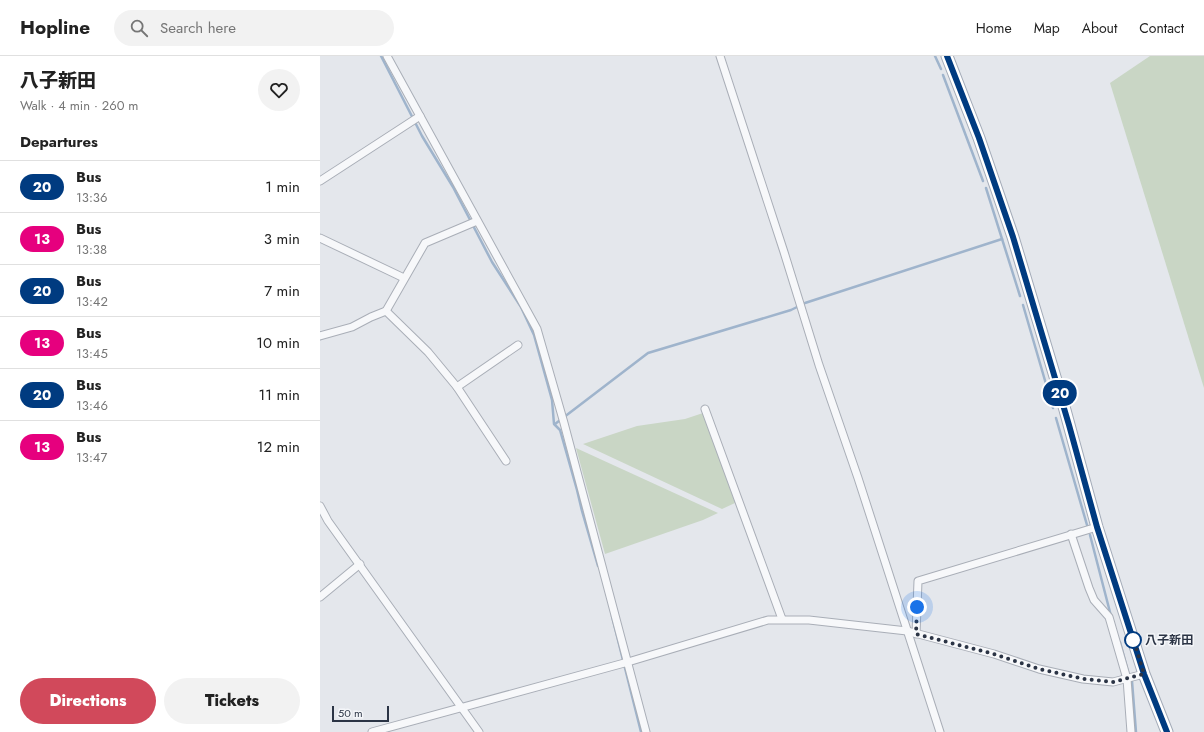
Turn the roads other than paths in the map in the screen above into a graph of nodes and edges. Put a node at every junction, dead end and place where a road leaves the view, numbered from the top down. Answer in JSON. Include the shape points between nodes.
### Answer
{"nodes":[{"id":1,"x":387,"y":56,"type":"edge"},
{"id":2,"x":720,"y":56,"type":"edge"},
{"id":3,"x":947,"y":56,"type":"edge"},
{"id":4,"x":420,"y":116,"type":"junction"},
{"id":5,"x":320,"y":181,"type":"edge"},
{"id":6,"x":477,"y":221,"type":"junction"},
{"id":7,"x":320,"y":238,"type":"edge"},
{"id":8,"x":404,"y":278,"type":"junction"},
{"id":9,"x":386,"y":311,"type":"junction"},
{"id":10,"x":320,"y":336,"type":"edge"},
{"id":11,"x":518,"y":345,"type":"dead end"},
{"id":12,"x":457,"y":387,"type":"junction"},
{"id":13,"x":705,"y":409,"type":"dead end"},
{"id":14,"x":506,"y":461,"type":"dead end"},
{"id":15,"x":320,"y":506,"type":"edge"},
{"id":16,"x":1097,"y":527,"type":"junction"},
{"id":17,"x":1071,"y":534,"type":"junction"},
{"id":18,"x":360,"y":564,"type":"junction"},
{"id":19,"x":320,"y":596,"type":"edge"},
{"id":20,"x":782,"y":619,"type":"junction"},
{"id":21,"x":907,"y":631,"type":"junction"},
{"id":22,"x":916,"y":634,"type":"junction"},
{"id":23,"x":628,"y":662,"type":"junction"},
{"id":24,"x":1144,"y":674,"type":"junction"},
{"id":25,"x":1127,"y":679,"type":"junction"},
{"id":26,"x":461,"y":707,"type":"junction"},
{"id":27,"x":372,"y":732,"type":"edge"},
{"id":28,"x":479,"y":732,"type":"edge"},
{"id":29,"x":646,"y":732,"type":"edge"},
{"id":30,"x":940,"y":732,"type":"edge"},
{"id":31,"x":1131,"y":732,"type":"edge"},
{"id":32,"x":1167,"y":732,"type":"edge"}],
"edges":[{"from":1,"to":4,"type":"street"},
{"from":2,"to":21,"type":"street"},
{"from":3,"to":16,"type":"main road","via":[[1013,237],[1072,433]]},
{"from":4,"to":5,"type":"street"},
{"from":4,"to":6,"type":"street"},
{"from":6,"to":8,"type":"street","via":[[425,243]]},
{"from":6,"to":23,"type":"street","via":[[537,329]]},
{"from":7,"to":8,"type":"street"},
{"from":8,"to":9,"type":"street"},
{"from":9,"to":10,"type":"street","via":[[352,327]]},
{"from":9,"to":12,"type":"street","via":[[428,352]]},
{"from":11,"to":12,"type":"street"},
{"from":12,"to":14,"type":"street"},
{"from":13,"to":20,"type":"street"},
{"from":15,"to":18,"type":"street"},
{"from":16,"to":17,"type":"street"},
{"from":16,"to":24,"type":"main road"},
{"from":17,"to":22,"type":"street","via":[[918,581]]},
{"from":17,"to":25,"type":"street","via":[[1094,600],[1109,617]]},
{"from":18,"to":19,"type":"street"},
{"from":18,"to":26,"type":"street"},
{"from":20,"to":21,"type":"street"},
{"from":20,"to":23,"type":"street","via":[[768,620]]},
{"from":21,"to":22,"type":"street"},
{"from":21,"to":30,"type":"street"},
{"from":22,"to":25,"type":"street","via":[[1084,679],[1113,682]]},
{"from":23,"to":26,"type":"street"},
{"from":23,"to":29,"type":"street"},
{"from":24,"to":25,"type":"street"},
{"from":24,"to":32,"type":"main road"},
{"from":25,"to":31,"type":"street"},
{"from":26,"to":27,"type":"street"},
{"from":26,"to":28,"type":"street"}]}
